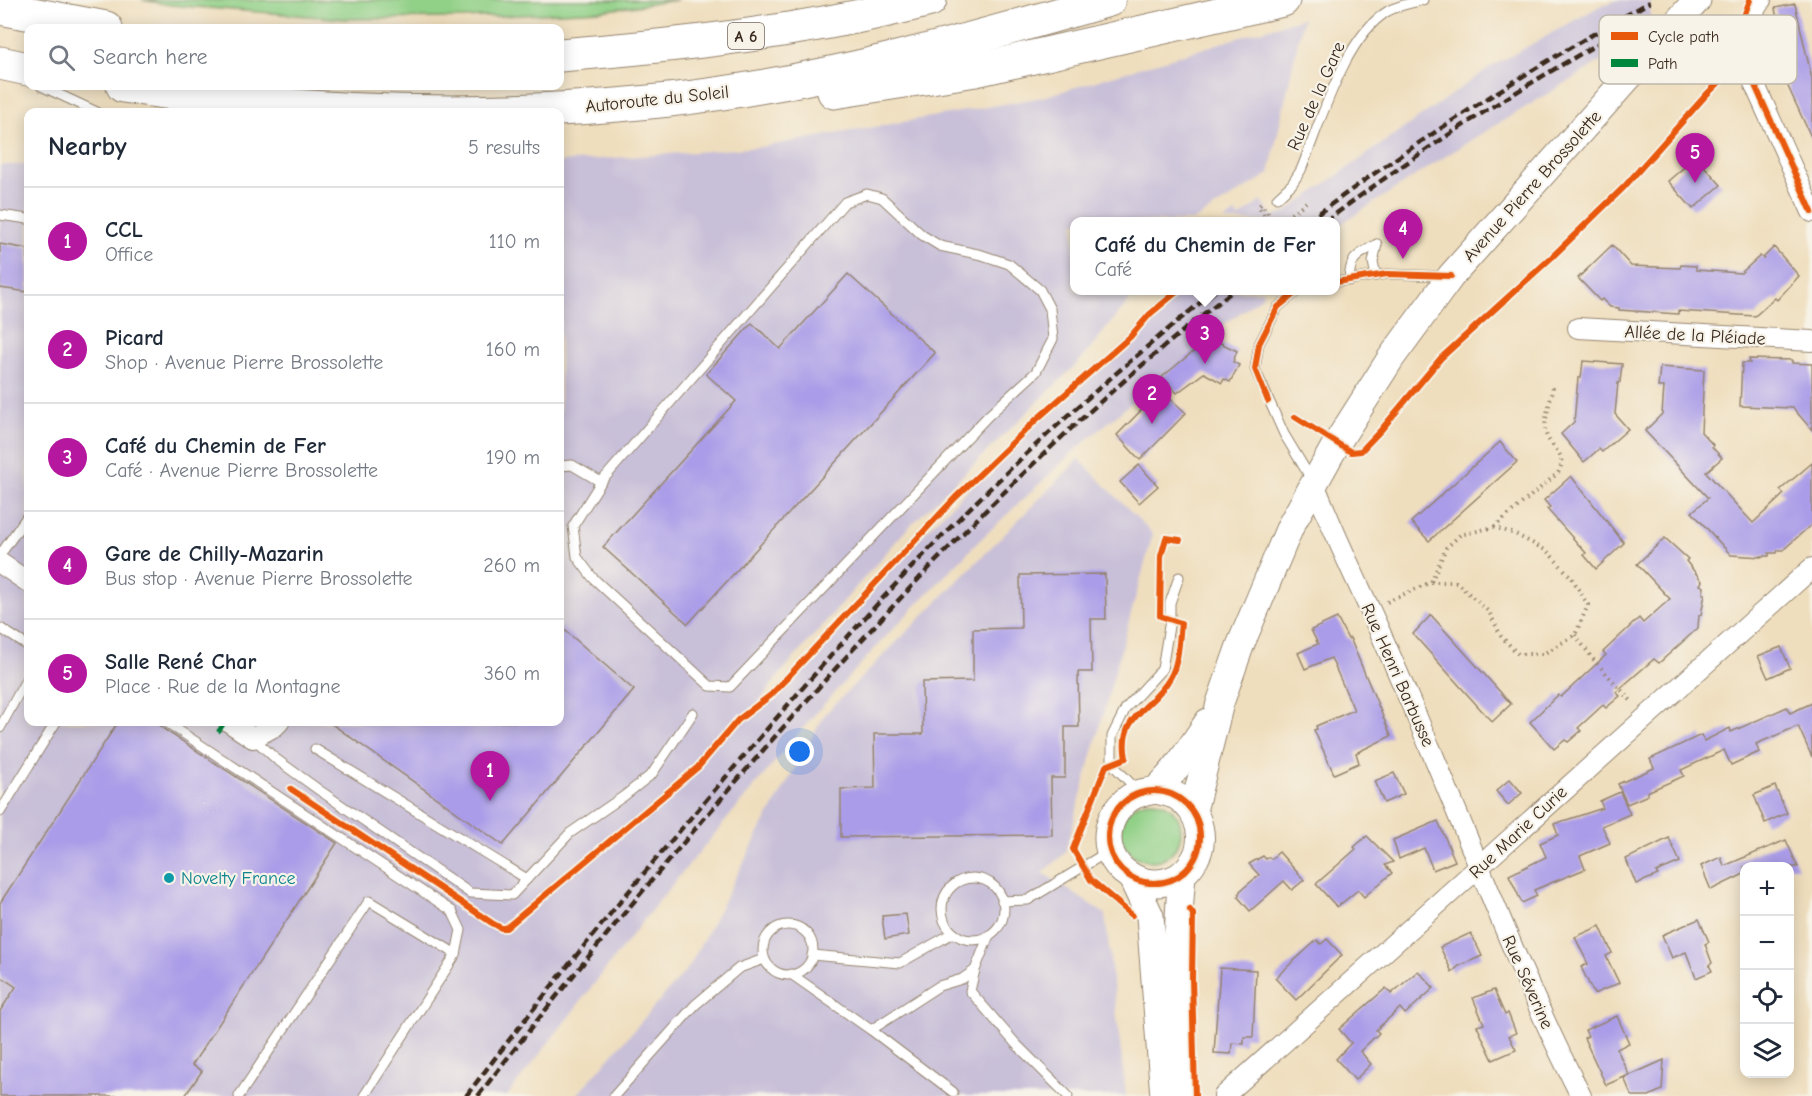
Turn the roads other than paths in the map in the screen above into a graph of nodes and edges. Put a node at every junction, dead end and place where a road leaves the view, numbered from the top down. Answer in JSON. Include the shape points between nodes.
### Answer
{"nodes":[{"id":1,"x":930,"y":0,"type":"edge"},
{"id":2,"x":1110,"y":0,"type":"edge"},
{"id":3,"x":1283,"y":0,"type":"edge"},
{"id":4,"x":1423,"y":0,"type":"edge"},
{"id":5,"x":1697,"y":0,"type":"edge"},
{"id":6,"x":1761,"y":0,"type":"edge"},
{"id":7,"x":0,"y":9,"type":"edge"},
{"id":8,"x":1684,"y":15,"type":"edge"},
{"id":9,"x":1752,"y":15,"type":"edge"},
{"id":10,"x":84,"y":24,"type":"edge"},
{"id":11,"x":564,"y":55,"type":"edge"},
{"id":12,"x":0,"y":64,"type":"edge"},
{"id":13,"x":24,"y":68,"type":"edge"},
{"id":14,"x":24,"y":78,"type":"edge"},
{"id":15,"x":806,"y":79,"type":"junction"},
{"id":16,"x":1622,"y":84,"type":"edge"},
{"id":17,"x":1754,"y":84,"type":"edge"},
{"id":18,"x":50,"y":90,"type":"edge"},
{"id":19,"x":155,"y":90,"type":"edge"},
{"id":20,"x":88,"y":108,"type":"edge"},
{"id":21,"x":327,"y":108,"type":"edge"},
{"id":22,"x":570,"y":112,"type":"edge"},
{"id":23,"x":1277,"y":198,"type":"dead end"},
{"id":24,"x":1812,"y":212,"type":"edge"},
{"id":25,"x":0,"y":215,"type":"edge"},
{"id":26,"x":24,"y":218,"type":"edge"},
{"id":27,"x":1376,"y":276,"type":"junction"},
{"id":28,"x":1452,"y":276,"type":"junction"},
{"id":29,"x":1349,"y":281,"type":"junction"},
{"id":30,"x":1340,"y":282,"type":"edge"},
{"id":31,"x":1294,"y":295,"type":"edge"},
{"id":32,"x":1578,"y":328,"type":"dead end"},
{"id":33,"x":1812,"y":341,"type":"edge"},
{"id":34,"x":564,"y":466,"type":"edge"},
{"id":35,"x":601,"y":482,"type":"junction"},
{"id":36,"x":1314,"y":483,"type":"junction"},
{"id":37,"x":24,"y":521,"type":"edge"},
{"id":38,"x":0,"y":555,"type":"edge"},
{"id":39,"x":0,"y":563,"type":"edge"},
{"id":40,"x":1812,"y":568,"type":"edge"},
{"id":41,"x":1179,"y":577,"type":"dead end"},
{"id":42,"x":24,"y":579,"type":"edge"},
{"id":43,"x":0,"y":628,"type":"edge"},
{"id":44,"x":24,"y":643,"type":"edge"},
{"id":45,"x":24,"y":683,"type":"edge"},
{"id":46,"x":1220,"y":703,"type":"junction"},
{"id":47,"x":693,"y":713,"type":"dead end"},
{"id":48,"x":54,"y":726,"type":"edge"},
{"id":49,"x":172,"y":726,"type":"edge"},
{"id":50,"x":235,"y":726,"type":"edge"},
{"id":51,"x":275,"y":726,"type":"edge"},
{"id":52,"x":0,"y":728,"type":"edge"},
{"id":53,"x":253,"y":738,"type":"junction"},
{"id":54,"x":315,"y":749,"type":"dead end"},
{"id":55,"x":1148,"y":792,"type":"junction"},
{"id":56,"x":1193,"y":811,"type":"junction"},
{"id":57,"x":0,"y":812,"type":"edge"},
{"id":58,"x":1110,"y":850,"type":"junction"},
{"id":59,"x":1481,"y":867,"type":"junction"},
{"id":60,"x":1182,"y":875,"type":"junction"},
{"id":61,"x":1132,"y":878,"type":"junction"},
{"id":62,"x":527,"y":879,"type":"junction"},
{"id":63,"x":1002,"y":901,"type":"junction"},
{"id":64,"x":953,"y":933,"type":"junction"},
{"id":65,"x":989,"y":935,"type":"junction"},
{"id":66,"x":456,"y":954,"type":"junction"},
{"id":67,"x":812,"y":955,"type":"junction"},
{"id":68,"x":764,"y":959,"type":"junction"},
{"id":69,"x":975,"y":970,"type":"junction"},
{"id":70,"x":791,"y":975,"type":"junction"},
{"id":71,"x":871,"y":1030,"type":"junction"},
{"id":72,"x":953,"y":1092,"type":"dead end"},
{"id":73,"x":239,"y":1096,"type":"edge"},
{"id":74,"x":364,"y":1096,"type":"edge"},
{"id":75,"x":614,"y":1096,"type":"edge"},
{"id":76,"x":1068,"y":1096,"type":"edge"},
{"id":77,"x":1164,"y":1096,"type":"edge"},
{"id":78,"x":1182,"y":1096,"type":"edge"},
{"id":79,"x":1224,"y":1096,"type":"edge"},
{"id":80,"x":1581,"y":1096,"type":"edge"}],
"edges":[{"from":1,"to":11,"type":"highway","number":"A 6","via":[[813,26]]},
{"from":2,"to":15,"type":"highway","name":"Autoroute du Soleil","via":[[966,41]]},
{"from":3,"to":15,"type":"highway","via":[[964,72],[835,92]]},
{"from":4,"to":23,"type":"lane","name":"Rue de la Gare","via":[[1388,12],[1355,45],[1342,67],[1301,170]]},
{"from":5,"to":8,"type":"main road","name":"Avenue Pierre Brossolette"},
{"from":6,"to":9,"type":"street"},
{"from":7,"to":10,"type":"highway"},
{"from":12,"to":13,"type":"highway"},
{"from":12,"to":14,"type":"lane"},
{"from":15,"to":22,"type":"highway","name":"Autoroute du Soleil"},
{"from":16,"to":28,"type":"main road","name":"Avenue Pierre Brossolette"},
{"from":17,"to":24,"type":"street"},
{"from":18,"to":20,"type":"lane"},
{"from":19,"to":21,"type":"highway","name":"Autoroute du Soleil"},
{"from":25,"to":26,"type":"lane"},
{"from":27,"to":28,"type":"lane"},
{"from":27,"to":29,"type":"lane"},
{"from":27,"to":29,"type":"lane","via":[[1373,262],[1377,244],[1349,266]]},
{"from":28,"to":36,"type":"main road","name":"Avenue Pierre Brossolette","via":[[1391,358]]},
{"from":29,"to":30,"type":"lane"},
{"from":31,"to":36,"type":"lane","via":[[1278,307],[1259,344],[1255,369],[1284,434]]},
{"from":32,"to":33,"type":"street","name":"Allée de la Pléiade"},
{"from":34,"to":35,"type":"lane","via":[[572,465]]},
{"from":35,"to":35,"type":"lane","via":[[573,526],[577,557],[593,578],[710,686],[730,687],[988,416],[1036,372],[1053,339],[1050,309],[1040,290],[1009,264],[940,246],[922,235],[882,198],[867,194],[845,202]]},
{"from":36,"to":46,"type":"main road","name":"Avenue Pierre Brossolette","via":[[1270,571]]},
{"from":36,"to":59,"type":"street","name":"Rue Henri Barbusse"},
{"from":37,"to":38,"type":"lane"},
{"from":39,"to":42,"type":"street"},
{"from":40,"to":59,"type":"street","name":"Rue Marie Curie"},
{"from":41,"to":55,"type":"lane","via":[[1170,603],[1162,669],[1126,708],[1112,735],[1112,764]]},
{"from":43,"to":44,"type":"lane"},
{"from":45,"to":52,"type":"lane"},
{"from":46,"to":55,"type":"main road","name":"Avenue Pierre Brossolette","via":[[1186,755]]},
{"from":46,"to":56,"type":"main road","name":"Avenue Pierre Brossolette"},
{"from":47,"to":62,"type":"lane","via":[[652,774],[570,833]]},
{"from":48,"to":57,"type":"lane"},
{"from":49,"to":66,"type":"lane","via":[[452,911],[461,930]]},
{"from":50,"to":53,"type":"street"},
{"from":51,"to":53,"type":"street"},
{"from":53,"to":62,"type":"lane","via":[[319,790],[470,893],[512,895]]},
{"from":54,"to":62,"type":"lane"},
{"from":55,"to":56,"type":"main road","via":[[1177,796]]},
{"from":55,"to":58,"type":"main road","name":"Avenue Pierre Brossolette","via":[[1117,808],[1108,829]]},
{"from":56,"to":60,"type":"main road","name":"Avenue Pierre Brossolette","via":[[1201,839],[1196,858]]},
{"from":58,"to":61,"type":"main road","via":[[1118,866]]},
{"from":58,"to":63,"type":"lane","via":[[1028,900]]},
{"from":59,"to":79,"type":"street","name":"Rue Marie Curie"},
{"from":59,"to":80,"type":"street","name":"Rue Séverine","via":[[1495,909]]},
{"from":60,"to":61,"type":"main road","via":[[1151,884]]},
{"from":60,"to":78,"type":"main road","name":"Avenue Pierre Brossolette","via":[[1177,952]]},
{"from":61,"to":77,"type":"main road","via":[[1150,916]]},
{"from":63,"to":64,"type":"lane","via":[[993,885],[984,881],[956,883],[944,898],[942,908]]},
{"from":63,"to":65,"type":"lane","via":[[1002,921]]},
{"from":64,"to":65,"type":"lane","via":[[971,940]]},
{"from":64,"to":67,"type":"lane","via":[[900,963]]},
{"from":65,"to":69,"type":"lane"},
{"from":66,"to":73,"type":"lane","via":[[369,901]]},
{"from":66,"to":74,"type":"lane"},
{"from":67,"to":68,"type":"lane","via":[[813,947],[805,933],[791,925],[769,933]]},
{"from":67,"to":70,"type":"lane","via":[[804,969]]},
{"from":68,"to":70,"type":"lane","via":[[772,970]]},
{"from":68,"to":75,"type":"lane","via":[[739,968],[695,1005]]},
{"from":69,"to":71,"type":"lane","via":[[939,986]]},
{"from":69,"to":76,"type":"lane","via":[[970,991]]},
{"from":70,"to":71,"type":"lane"},
{"from":71,"to":72,"type":"lane"}]}
